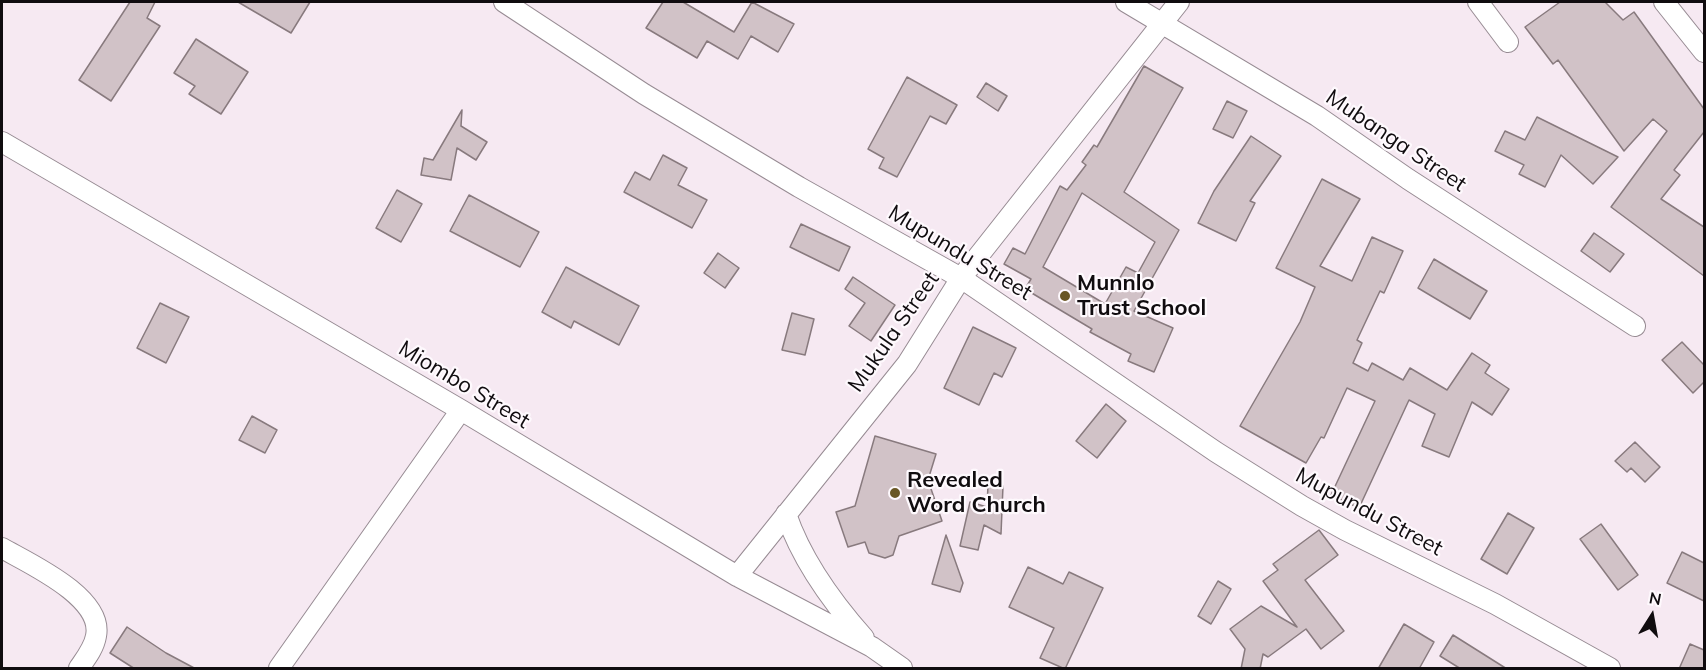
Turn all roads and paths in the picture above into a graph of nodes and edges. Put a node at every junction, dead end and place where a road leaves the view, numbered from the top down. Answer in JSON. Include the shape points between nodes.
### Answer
{"nodes":[{"id":1,"x":504,"y":2,"type":"edge"},
{"id":2,"x":1126,"y":2,"type":"edge"},
{"id":3,"x":1179,"y":2,"type":"edge"},
{"id":4,"x":1478,"y":2,"type":"edge"},
{"id":5,"x":1664,"y":2,"type":"edge"},
{"id":6,"x":1162,"y":23,"type":"junction"},
{"id":7,"x":1508,"y":42,"type":"dead end"},
{"id":8,"x":1704,"y":51,"type":"edge"},
{"id":9,"x":2,"y":142,"type":"edge"},
{"id":10,"x":962,"y":278,"type":"junction"},
{"id":11,"x":1635,"y":326,"type":"dead end"},
{"id":12,"x":461,"y":410,"type":"junction"},
{"id":13,"x":786,"y":514,"type":"junction"},
{"id":14,"x":2,"y":548,"type":"edge"},
{"id":15,"x":737,"y":576,"type":"junction"},
{"id":16,"x":872,"y":647,"type":"junction"},
{"id":17,"x":79,"y":669,"type":"edge"},
{"id":18,"x":279,"y":669,"type":"edge"},
{"id":19,"x":902,"y":669,"type":"edge"},
{"id":20,"x":1610,"y":669,"type":"edge"}],
"edges":[{"from":1,"to":10,"type":"street","name":"Mupundu Street","via":[[654,100]]},
{"from":2,"to":6,"type":"street","name":"Mubanga Street"},
{"from":3,"to":6,"type":"street","name":"Mukula Street"},
{"from":4,"to":7,"type":"street"},
{"from":5,"to":8,"type":"street"},
{"from":6,"to":10,"type":"street","name":"Mukula Street"},
{"from":6,"to":11,"type":"street","name":"Mubanga Street","via":[[1317,116]]},
{"from":9,"to":12,"type":"street","name":"Miombo Street"},
{"from":10,"to":13,"type":"street","name":"Mukula Street","via":[[907,364]]},
{"from":10,"to":20,"type":"street","name":"Mupundu Street","via":[[1216,452],[1302,506],[1495,604]]},
{"from":12,"to":15,"type":"street","name":"Miombo Street"},
{"from":12,"to":18,"type":"street"},
{"from":13,"to":15,"type":"street","name":"Mukula Street"},
{"from":13,"to":16,"type":"street","via":[[821,584]]},
{"from":14,"to":17,"type":"street","via":[[38,567],[79,597],[94,616],[97,635]]},
{"from":15,"to":16,"type":"street","name":"Miombo Street"},
{"from":16,"to":19,"type":"street","name":"Miombo Street"}]}
